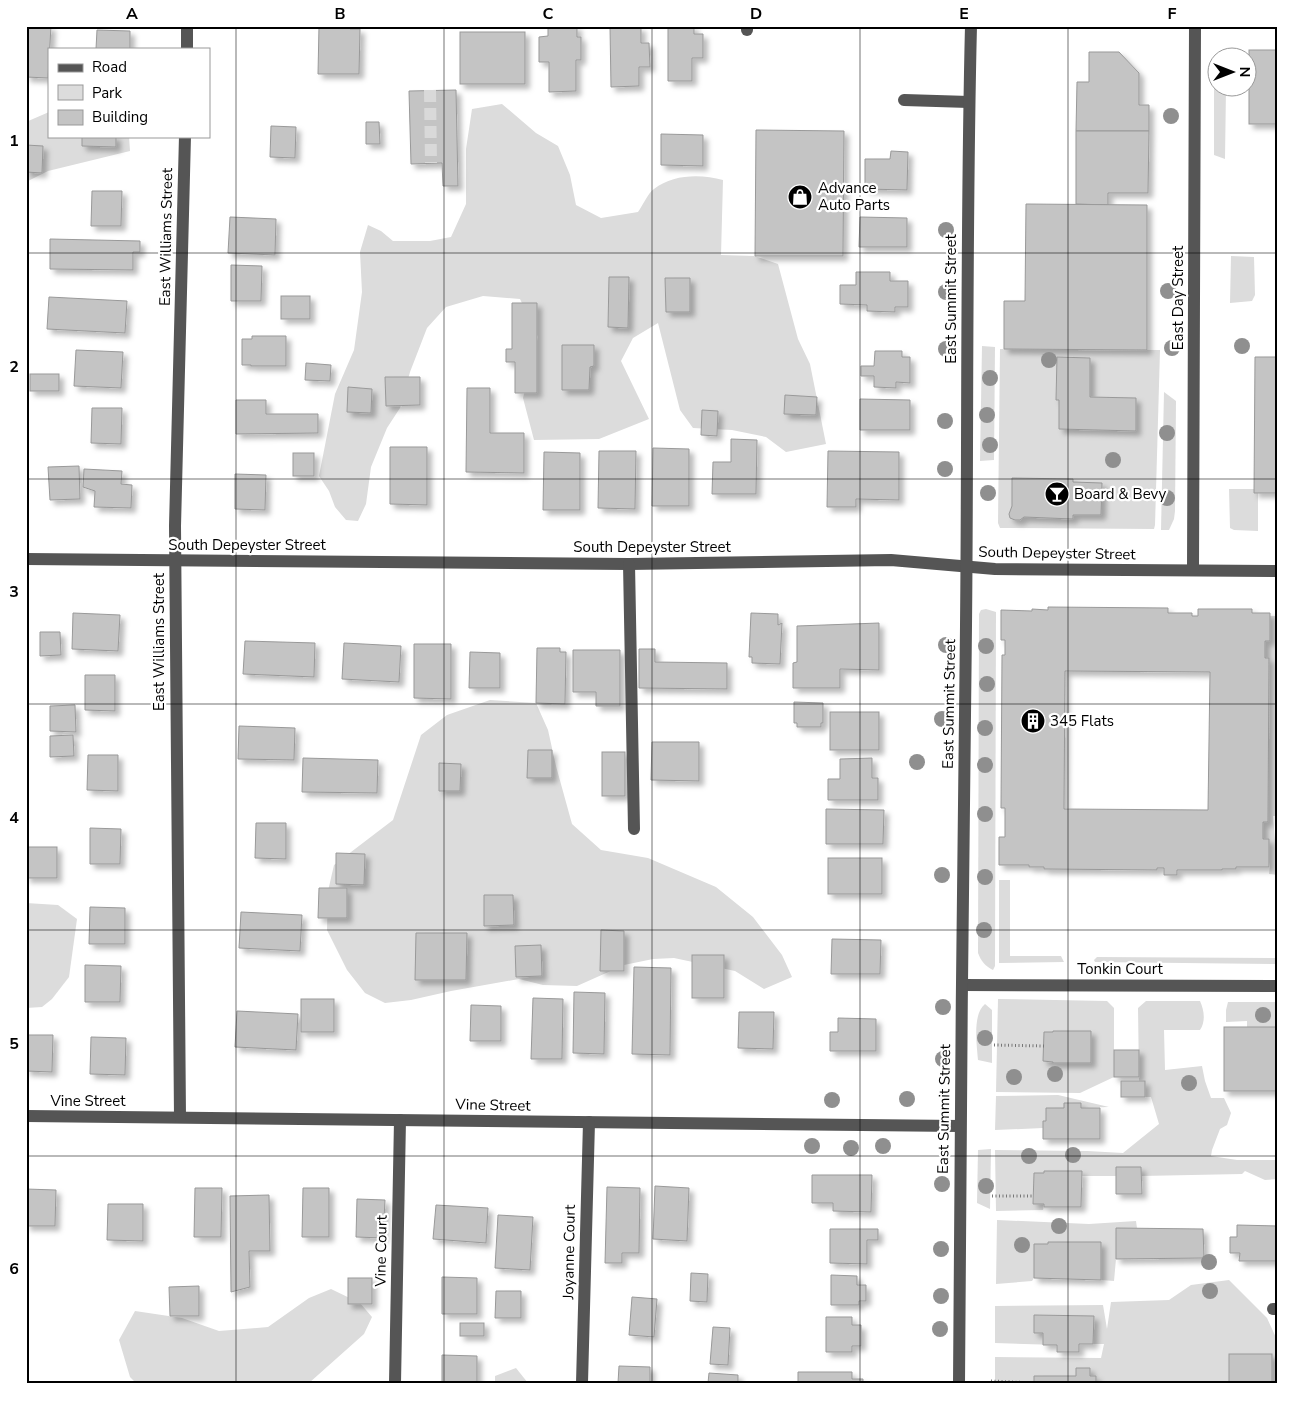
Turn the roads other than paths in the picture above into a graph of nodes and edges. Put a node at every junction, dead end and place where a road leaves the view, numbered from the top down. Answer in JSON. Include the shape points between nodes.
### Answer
{"nodes":[{"id":1,"x":187,"y":26,"type":"edge"},
{"id":2,"x":971,"y":26,"type":"edge"},
{"id":3,"x":1195,"y":26,"type":"edge"},
{"id":4,"x":187,"y":48,"type":"edge"},
{"id":5,"x":904,"y":100,"type":"dead end"},
{"id":6,"x":969,"y":102,"type":"junction"},
{"id":7,"x":184,"y":138,"type":"edge"},
{"id":8,"x":26,"y":559,"type":"edge"},
{"id":9,"x":175,"y":561,"type":"junction"},
{"id":10,"x":629,"y":564,"type":"junction"},
{"id":11,"x":966,"y":568,"type":"junction"},
{"id":12,"x":1192,"y":570,"type":"junction"},
{"id":13,"x":1278,"y":571,"type":"edge"},
{"id":14,"x":634,"y":829,"type":"dead end"},
{"id":15,"x":963,"y":985,"type":"junction"},
{"id":16,"x":1278,"y":986,"type":"edge"},
{"id":17,"x":26,"y":1116,"type":"edge"},
{"id":18,"x":180,"y":1118,"type":"junction"},
{"id":19,"x":400,"y":1120,"type":"junction"},
{"id":20,"x":589,"y":1122,"type":"junction"},
{"id":21,"x":960,"y":1126,"type":"junction"},
{"id":22,"x":395,"y":1383,"type":"edge"},
{"id":23,"x":582,"y":1383,"type":"edge"},
{"id":24,"x":959,"y":1383,"type":"edge"}],
"edges":[{"from":1,"to":4,"type":"street"},
{"from":2,"to":6,"type":"street","name":"East Summit Street"},
{"from":3,"to":12,"type":"street","name":"East Day Street"},
{"from":5,"to":6,"type":"street"},
{"from":6,"to":11,"type":"street","name":"East Summit Street"},
{"from":7,"to":9,"type":"street","name":"East Williams Street"},
{"from":8,"to":9,"type":"street","name":"South Depeyster Street"},
{"from":9,"to":10,"type":"street","name":"South Depeyster Street"},
{"from":9,"to":18,"type":"street","name":"East Williams Street"},
{"from":10,"to":11,"type":"street","name":"South Depeyster Street","via":[[891,560]]},
{"from":10,"to":14,"type":"street"},
{"from":11,"to":12,"type":"street","name":"South Depeyster Street"},
{"from":11,"to":15,"type":"street","name":"East Summit Street"},
{"from":12,"to":13,"type":"street","name":"South Depeyster Street"},
{"from":15,"to":16,"type":"street","name":"Tonkin Court"},
{"from":15,"to":21,"type":"street","name":"East Summit Street"},
{"from":17,"to":18,"type":"street","name":"Vine Street"},
{"from":18,"to":19,"type":"street","name":"Vine Street"},
{"from":19,"to":20,"type":"street","name":"Vine Street"},
{"from":19,"to":22,"type":"street","name":"Vine Court"},
{"from":20,"to":21,"type":"street","name":"Vine Street"},
{"from":20,"to":23,"type":"street","name":"Joyanne Court"},
{"from":21,"to":24,"type":"street","name":"East Summit Street"}]}
